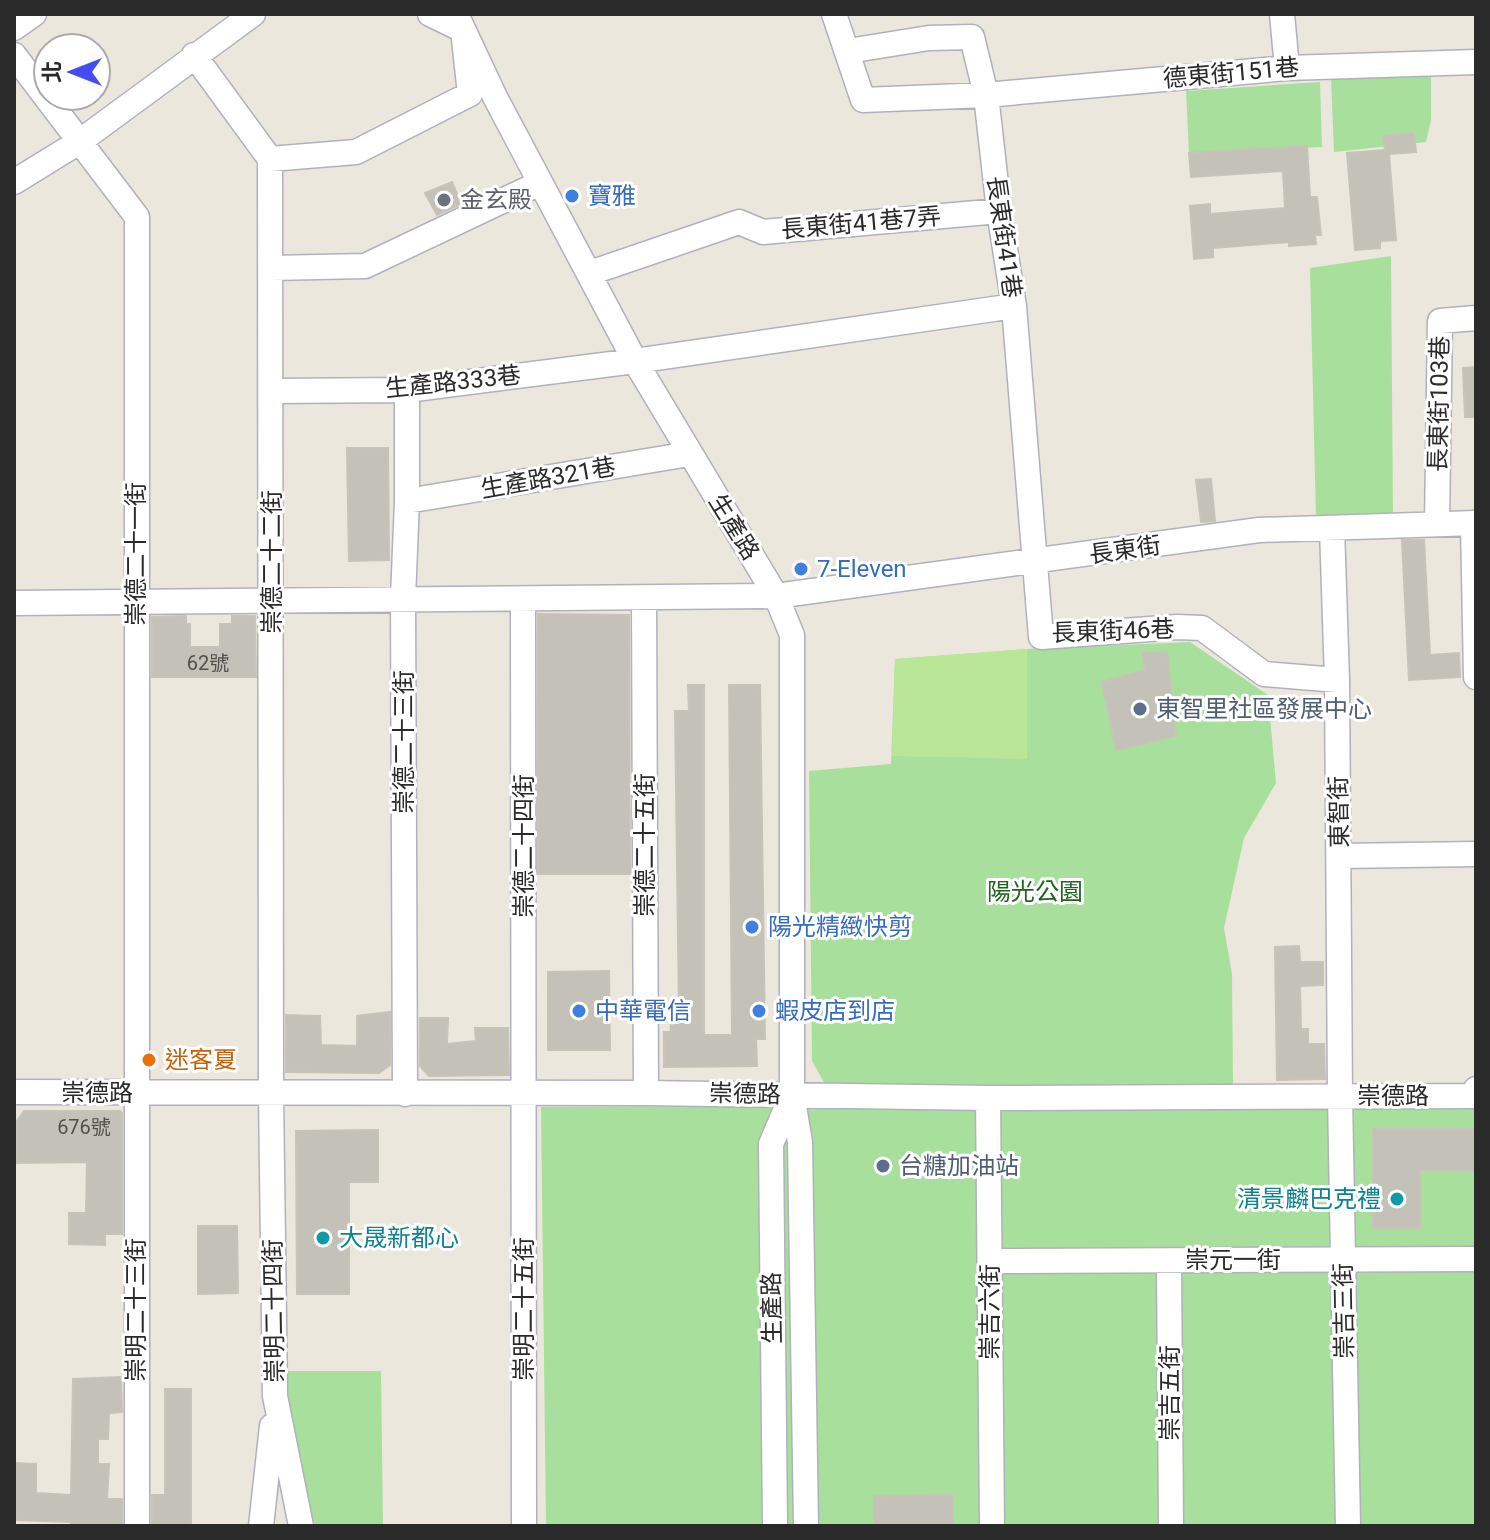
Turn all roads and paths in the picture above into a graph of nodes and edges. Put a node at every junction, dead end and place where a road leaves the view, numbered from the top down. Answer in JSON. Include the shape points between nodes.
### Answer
{"nodes":[{"id":1,"x":34,"y":14,"type":"edge"},
{"id":2,"x":253,"y":14,"type":"edge"},
{"id":3,"x":430,"y":14,"type":"edge"},
{"id":4,"x":834,"y":14,"type":"edge"},
{"id":5,"x":1282,"y":14,"type":"edge"},
{"id":6,"x":459,"y":22,"type":"edge"},
{"id":7,"x":928,"y":26,"type":"edge"},
{"id":8,"x":14,"y":28,"type":"edge"},
{"id":9,"x":848,"y":51,"type":"junction"},
{"id":10,"x":14,"y":55,"type":"edge"},
{"id":11,"x":194,"y":55,"type":"junction"},
{"id":12,"x":1476,"y":62,"type":"edge"},
{"id":13,"x":1287,"y":68,"type":"junction"},
{"id":14,"x":986,"y":95,"type":"junction"},
{"id":15,"x":79,"y":142,"type":"junction"},
{"id":16,"x":270,"y":159,"type":"junction"},
{"id":17,"x":14,"y":182,"type":"edge"},
{"id":18,"x":540,"y":183,"type":"junction"},
{"id":19,"x":999,"y":211,"type":"junction"},
{"id":20,"x":271,"y":268,"type":"junction"},
{"id":21,"x":590,"y":273,"type":"junction"},
{"id":22,"x":1014,"y":306,"type":"junction"},
{"id":23,"x":1476,"y":318,"type":"edge"},
{"id":24,"x":635,"y":361,"type":"junction"},
{"id":25,"x":407,"y":390,"type":"junction"},
{"id":26,"x":271,"y":391,"type":"junction"},
{"id":27,"x":689,"y":454,"type":"junction"},
{"id":28,"x":407,"y":501,"type":"junction"},
{"id":29,"x":1437,"y":523,"type":"junction"},
{"id":30,"x":1475,"y":523,"type":"edge"},
{"id":31,"x":1332,"y":528,"type":"junction"},
{"id":32,"x":1037,"y":562,"type":"junction"},
{"id":33,"x":776,"y":596,"type":"junction"},
{"id":34,"x":403,"y":598,"type":"junction"},
{"id":35,"x":644,"y":598,"type":"junction"},
{"id":36,"x":523,"y":599,"type":"junction"},
{"id":37,"x":272,"y":601,"type":"junction"},
{"id":38,"x":136,"y":602,"type":"junction"},
{"id":39,"x":14,"y":603,"type":"edge"},
{"id":40,"x":1476,"y":677,"type":"edge"},
{"id":41,"x":1337,"y":680,"type":"junction"},
{"id":42,"x":1476,"y":854,"type":"edge"},
{"id":43,"x":1339,"y":856,"type":"junction"},
{"id":44,"x":1476,"y":1089,"type":"edge"},
{"id":45,"x":14,"y":1092,"type":"edge"},
{"id":46,"x":136,"y":1093,"type":"junction"},
{"id":47,"x":271,"y":1093,"type":"junction"},
{"id":48,"x":525,"y":1093,"type":"junction"},
{"id":49,"x":646,"y":1093,"type":"junction"},
{"id":50,"x":405,"y":1094,"type":"junction"},
{"id":51,"x":792,"y":1095,"type":"junction"},
{"id":52,"x":1340,"y":1096,"type":"junction"},
{"id":53,"x":1476,"y":1096,"type":"edge"},
{"id":54,"x":988,"y":1098,"type":"junction"},
{"id":55,"x":1476,"y":1259,"type":"edge"},
{"id":56,"x":1343,"y":1260,"type":"junction"},
{"id":57,"x":990,"y":1261,"type":"junction"},
{"id":58,"x":1169,"y":1261,"type":"junction"},
{"id":59,"x":275,"y":1396,"type":"junction"},
{"id":60,"x":137,"y":1526,"type":"edge"},
{"id":61,"x":261,"y":1526,"type":"edge"},
{"id":62,"x":301,"y":1526,"type":"edge"},
{"id":63,"x":524,"y":1526,"type":"edge"},
{"id":64,"x":775,"y":1526,"type":"edge"},
{"id":65,"x":806,"y":1526,"type":"edge"},
{"id":66,"x":992,"y":1526,"type":"edge"},
{"id":67,"x":1171,"y":1526,"type":"edge"},
{"id":68,"x":1348,"y":1526,"type":"edge"}],
"edges":[{"from":1,"to":8,"type":"street"},
{"from":2,"to":11,"type":"street"},
{"from":3,"to":6,"type":"street"},
{"from":4,"to":9,"type":"street"},
{"from":5,"to":13,"type":"street"},
{"from":6,"to":16,"type":"street","via":[[470,94],[356,152]]},
{"from":6,"to":18,"type":"street","name":"生產路"},
{"from":7,"to":9,"type":"street","name":"長東街41巷"},
{"from":7,"to":14,"type":"street","name":"長東街41巷","via":[[972,37]]},
{"from":9,"to":14,"type":"street","name":"德東街151巷","via":[[863,100]]},
{"from":10,"to":15,"type":"street","name":"崇德二十一街"},
{"from":11,"to":15,"type":"street"},
{"from":11,"to":16,"type":"street"},
{"from":12,"to":13,"type":"street","name":"德東街151巷"},
{"from":13,"to":14,"type":"street","name":"德東街151巷"},
{"from":14,"to":19,"type":"street","name":"長東街41巷"},
{"from":15,"to":17,"type":"street"},
{"from":15,"to":38,"type":"street","name":"崇德二十一街","via":[[137,217]]},
{"from":16,"to":20,"type":"street","name":"崇德二十二街"},
{"from":18,"to":20,"type":"street","via":[[365,266]]},
{"from":18,"to":21,"type":"street","name":"生產路"},
{"from":19,"to":21,"type":"street","name":"長東街41巷7弄","via":[[763,232],[739,222]]},
{"from":19,"to":22,"type":"street","name":"長東街41巷"},
{"from":20,"to":26,"type":"street","name":"崇德二十二街"},
{"from":21,"to":24,"type":"street","name":"生產路"},
{"from":22,"to":24,"type":"street","name":"生產路333巷"},
{"from":22,"to":32,"type":"street","name":"長東街41巷"},
{"from":23,"to":29,"type":"street","name":"長東街103巷","via":[[1440,321]]},
{"from":24,"to":25,"type":"street","name":"生產路333巷"},
{"from":24,"to":27,"type":"street","name":"生產路"},
{"from":25,"to":26,"type":"street","name":"生產路333巷"},
{"from":25,"to":28,"type":"street","name":"崇德二十三街"},
{"from":26,"to":37,"type":"street","name":"崇德二十二街"},
{"from":27,"to":28,"type":"street","name":"生產路321巷"},
{"from":27,"to":33,"type":"street","name":"生產路"},
{"from":28,"to":34,"type":"street","name":"崇德二十三街"},
{"from":29,"to":30,"type":"street","name":"長東街"},
{"from":29,"to":31,"type":"street","name":"長東街"},
{"from":30,"to":40,"type":"street"},
{"from":31,"to":32,"type":"street","name":"長東街","via":[[1259,530]]},
{"from":31,"to":41,"type":"street","name":"東智街"},
{"from":32,"to":33,"type":"street","name":"長東街"},
{"from":32,"to":41,"type":"street","name":"長東街46巷","via":[[1041,637],[1202,628],[1264,674]]},
{"from":33,"to":35,"type":"street","name":"長東街"},
{"from":33,"to":51,"type":"street","name":"生產路","via":[[792,635]]},
{"from":34,"to":36,"type":"street","name":"長東街"},
{"from":34,"to":37,"type":"street","name":"長東街"},
{"from":34,"to":50,"type":"street","name":"崇德二十三街"},
{"from":35,"to":36,"type":"street","name":"長東街"},
{"from":35,"to":49,"type":"street","name":"崇德二十五街"},
{"from":36,"to":48,"type":"street","name":"崇德二十四街"},
{"from":37,"to":38,"type":"street","name":"長東街"},
{"from":37,"to":47,"type":"street","name":"崇德二十二街"},
{"from":38,"to":39,"type":"street","name":"長東街"},
{"from":38,"to":46,"type":"street","name":"崇德二十一街"},
{"from":41,"to":43,"type":"street","name":"東智街"},
{"from":42,"to":43,"type":"street"},
{"from":43,"to":52,"type":"street","name":"東智街"},
{"from":44,"to":53,"type":"street"},
{"from":45,"to":46,"type":"street","name":"崇德路"},
{"from":46,"to":47,"type":"street","name":"崇德路"},
{"from":46,"to":60,"type":"street","name":"崇明二十三街"},
{"from":47,"to":50,"type":"street","name":"崇德路"},
{"from":47,"to":59,"type":"street","name":"崇明二十四街"},
{"from":48,"to":49,"type":"street","name":"崇德路"},
{"from":48,"to":50,"type":"street","name":"崇德路"},
{"from":48,"to":63,"type":"street","name":"崇明二十五街"},
{"from":49,"to":51,"type":"street","name":"崇德路"},
{"from":51,"to":54,"type":"street","name":"崇德路"},
{"from":51,"to":64,"type":"street","name":"生產路","via":[[771,1144]]},
{"from":51,"to":65,"type":"street","name":"生產路","via":[[800,1142]]},
{"from":52,"to":53,"type":"street","name":"崇德路"},
{"from":52,"to":54,"type":"street","name":"崇德路"},
{"from":52,"to":56,"type":"street","name":"崇吉三街"},
{"from":54,"to":57,"type":"street","name":"崇吉六街"},
{"from":55,"to":56,"type":"street","name":"崇元一街"},
{"from":56,"to":58,"type":"street","name":"崇元一街"},
{"from":56,"to":68,"type":"street","name":"崇吉三街"},
{"from":57,"to":58,"type":"street","name":"崇元一街"},
{"from":57,"to":66,"type":"street","name":"崇吉六街"},
{"from":58,"to":67,"type":"street","name":"崇吉五街"},
{"from":59,"to":61,"type":"street"},
{"from":59,"to":62,"type":"street","name":"崇明二十四街"}]}
